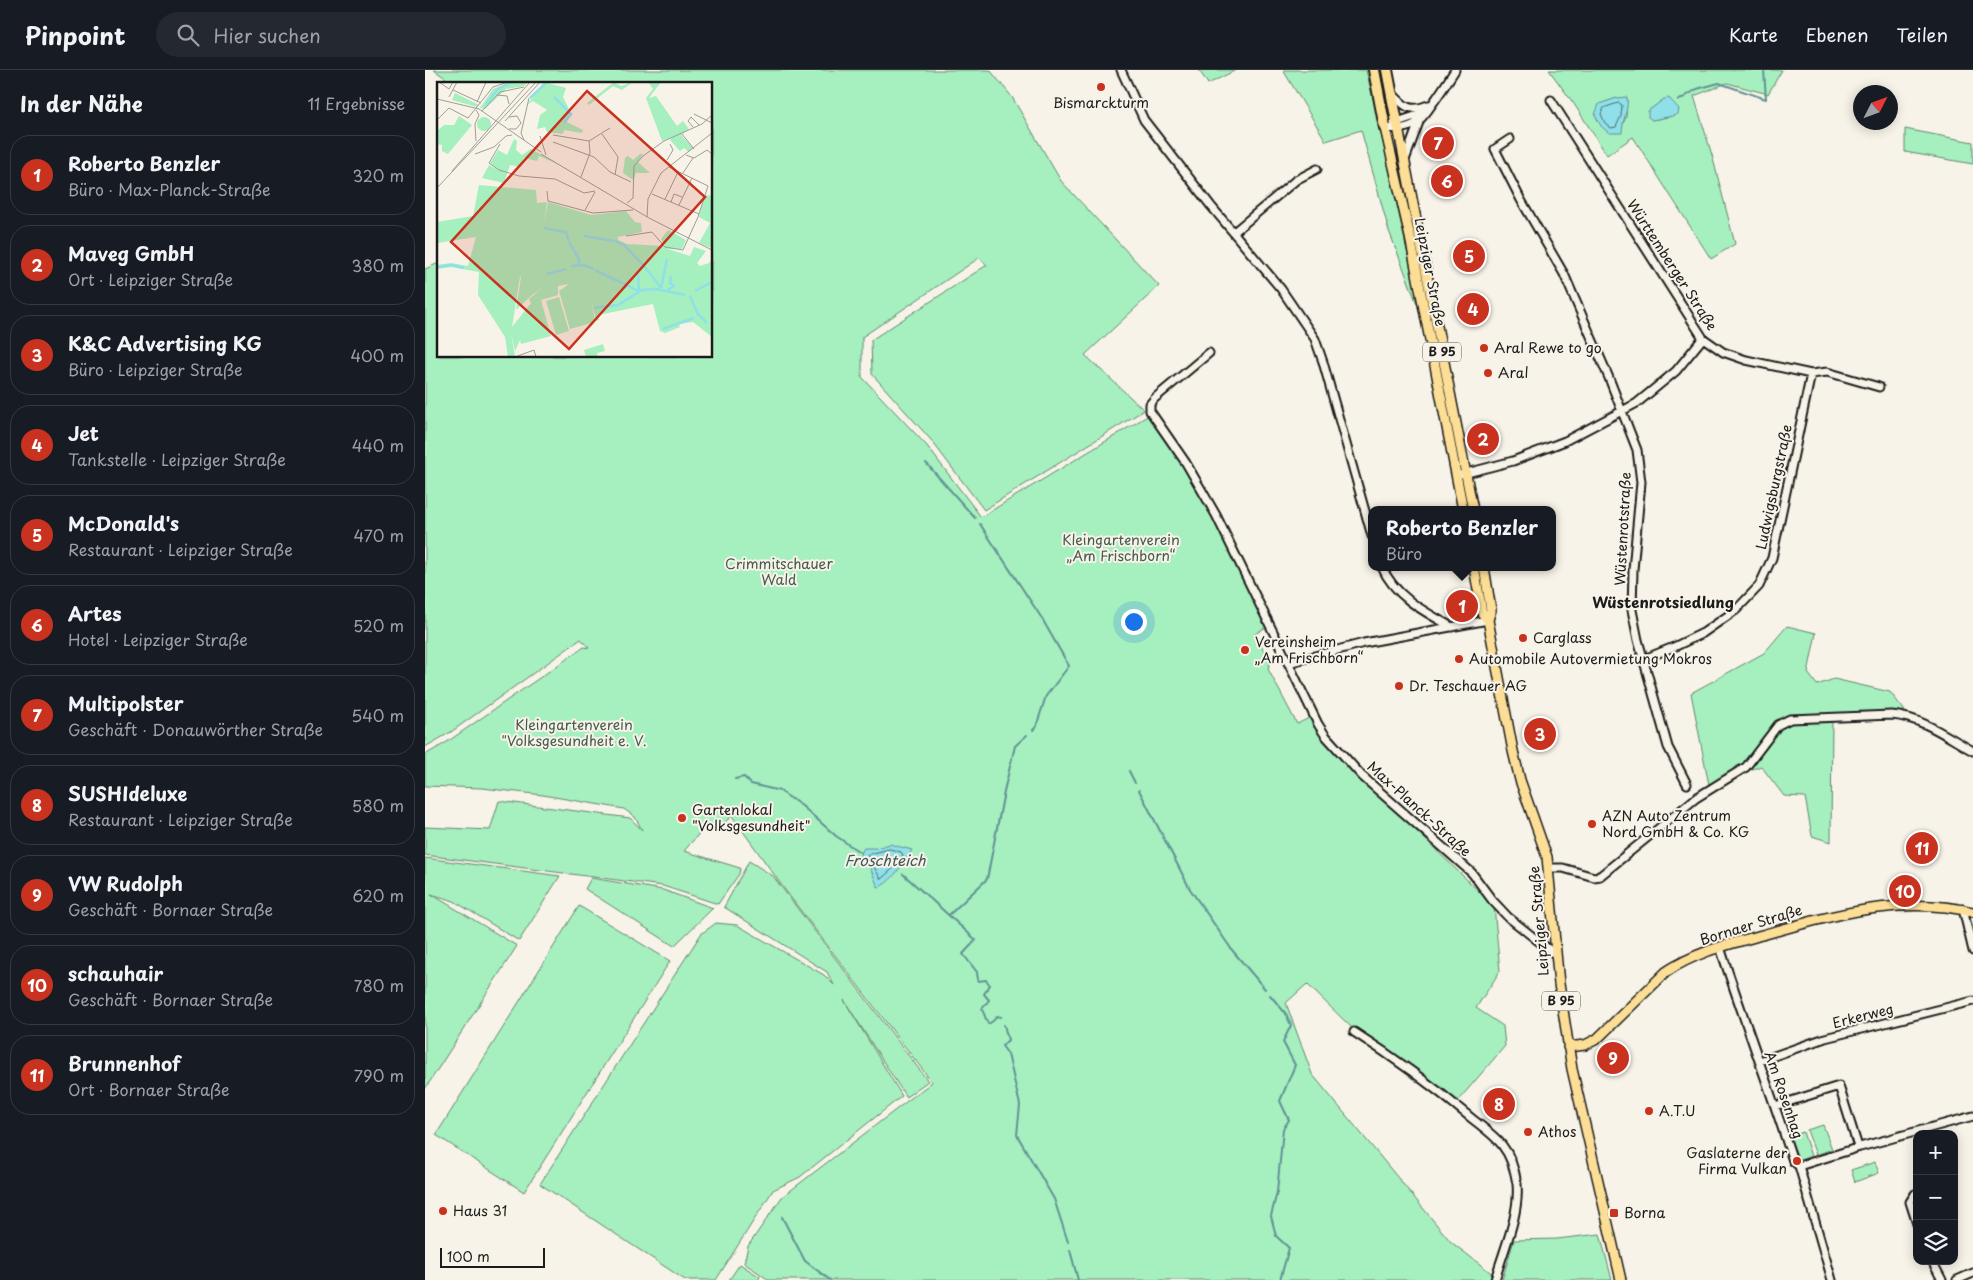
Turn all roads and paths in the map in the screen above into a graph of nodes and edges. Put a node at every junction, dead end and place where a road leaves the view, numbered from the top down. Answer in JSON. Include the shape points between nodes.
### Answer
{"nodes":[{"id":1,"x":1121,"y":70,"type":"edge"},
{"id":2,"x":1374,"y":70,"type":"edge"},
{"id":3,"x":1387,"y":70,"type":"edge"},
{"id":4,"x":1455,"y":70,"type":"edge"},
{"id":5,"x":1391,"y":92,"type":"junction"},
{"id":6,"x":1551,"y":100,"type":"dead end"},
{"id":7,"x":1433,"y":103,"type":"junction"},
{"id":8,"x":1419,"y":122,"type":"junction"},
{"id":9,"x":1398,"y":126,"type":"junction"},
{"id":10,"x":1385,"y":128,"type":"junction"},
{"id":11,"x":1510,"y":139,"type":"dead end"},
{"id":12,"x":1405,"y":161,"type":"junction"},
{"id":13,"x":1317,"y":168,"type":"dead end"},
{"id":14,"x":1234,"y":232,"type":"junction"},
{"id":15,"x":1703,"y":338,"type":"junction"},
{"id":16,"x":1209,"y":353,"type":"dead end"},
{"id":17,"x":1811,"y":374,"type":"junction"},
{"id":18,"x":1879,"y":387,"type":"dead end"},
{"id":19,"x":1621,"y":412,"type":"junction"},
{"id":20,"x":1461,"y":475,"type":"junction"},
{"id":21,"x":1463,"y":506,"type":"edge"},
{"id":22,"x":1472,"y":506,"type":"edge"},
{"id":23,"x":1368,"y":522,"type":"edge"},
{"id":24,"x":1384,"y":571,"type":"edge"},
{"id":25,"x":1475,"y":571,"type":"edge"},
{"id":26,"x":1485,"y":571,"type":"edge"},
{"id":27,"x":1488,"y":620,"type":"junction"},
{"id":28,"x":1452,"y":627,"type":"junction"},
{"id":29,"x":1644,"y":659,"type":"junction"},
{"id":30,"x":1288,"y":663,"type":"junction"},
{"id":31,"x":1973,"y":750,"type":"edge"},
{"id":32,"x":1687,"y":784,"type":"dead end"},
{"id":33,"x":1548,"y":868,"type":"junction"},
{"id":34,"x":1963,"y":909,"type":"junction"},
{"id":35,"x":1973,"y":912,"type":"edge"},
{"id":36,"x":1720,"y":947,"type":"junction"},
{"id":37,"x":1973,"y":951,"type":"edge"},
{"id":38,"x":1555,"y":955,"type":"junction"},
{"id":39,"x":1973,"y":1001,"type":"edge"},
{"id":40,"x":1353,"y":1032,"type":"dead end"},
{"id":41,"x":1568,"y":1047,"type":"junction"},
{"id":42,"x":1760,"y":1061,"type":"junction"},
{"id":43,"x":1775,"y":1106,"type":"junction"},
{"id":44,"x":1973,"y":1116,"type":"edge"},
{"id":45,"x":1858,"y":1147,"type":"junction"},
{"id":46,"x":1799,"y":1166,"type":"junction"},
{"id":47,"x":1913,"y":1197,"type":"edge"},
{"id":48,"x":1913,"y":1211,"type":"edge"},
{"id":49,"x":1934,"y":1265,"type":"edge"},
{"id":50,"x":1973,"y":1273,"type":"edge"},
{"id":51,"x":1495,"y":1280,"type":"edge"},
{"id":52,"x":1621,"y":1280,"type":"edge"},
{"id":53,"x":1832,"y":1280,"type":"edge"},
{"id":54,"x":1941,"y":1280,"type":"edge"},
{"id":55,"x":1957,"y":1280,"type":"edge"}],
"edges":[{"from":1,"to":14,"type":"street","via":[[1144,120]]},
{"from":2,"to":10,"type":"highway","name":"Leipziger Straße","number":"B 95"},
{"from":3,"to":5,"type":"highway","name":"Leipziger Straße","number":"B 95"},
{"from":4,"to":7,"type":"street"},
{"from":5,"to":7,"type":"street","via":[[1412,109]]},
{"from":5,"to":9,"type":"highway","name":"Leipziger Straße","number":"B 95"},
{"from":6,"to":15,"type":"street","name":"Württemberger Straße"},
{"from":7,"to":8,"type":"street"},
{"from":7,"to":9,"type":"street"},
{"from":8,"to":9,"type":"street"},
{"from":8,"to":12,"type":"street"},
{"from":9,"to":10,"type":"street"},
{"from":9,"to":12,"type":"main road","name":"Leipziger Straße","number":"B 95"},
{"from":10,"to":20,"type":"main road","name":"Leipziger Straße","number":"B 95"},
{"from":11,"to":19,"type":"street","name":"Wüstenrotstraße","via":[[1495,149],[1564,274]]},
{"from":12,"to":20,"type":"main road","name":"Leipziger Straße","number":"B 95"},
{"from":13,"to":14,"type":"street","via":[[1296,180]]},
{"from":14,"to":23,"type":"street","via":[[1281,289],[1315,339]]},
{"from":15,"to":17,"type":"street","name":"Württemberger Straße","via":[[1723,352],[1746,360]]},
{"from":15,"to":19,"type":"street","via":[[1676,371]]},
{"from":16,"to":30,"type":"street","name":"Max-Planck-Straße","via":[[1155,398],[1150,410],[1186,462],[1216,514]]},
{"from":17,"to":18,"type":"street","name":"Württemberger Straße","via":[[1827,372]]},
{"from":17,"to":29,"type":"street","name":"Ludwigsburgstraße","via":[[1772,558],[1759,586],[1720,622]]},
{"from":19,"to":20,"type":"street","via":[[1565,441],[1513,461]]},
{"from":19,"to":29,"type":"street","name":"Wüstenrotstraße","via":[[1637,450],[1641,482],[1632,610]]},
{"from":20,"to":21,"type":"main road","name":"Leipziger Straße","number":"B 95"},
{"from":20,"to":22,"type":"main road","name":"Leipziger Straße","number":"B 95"},
{"from":24,"to":28,"type":"street","via":[[1407,599]]},
{"from":25,"to":27,"type":"main road","name":"Leipziger Straße","number":"B 95","via":[[1482,613]]},
{"from":26,"to":27,"type":"main road","name":"Leipziger Straße","number":"B 95","via":[[1491,610]]},
{"from":27,"to":28,"type":"street"},
{"from":27,"to":33,"type":"main road","name":"Leipziger Straße","number":"B 95","via":[[1513,752]]},
{"from":28,"to":30,"type":"street","via":[[1364,642]]},
{"from":29,"to":32,"type":"street","name":"Wüstenrotstraße","via":[[1668,747]]},
{"from":30,"to":38,"type":"street","name":"Max-Planck-Straße","via":[[1318,724],[1344,757],[1472,873],[1508,916]]},
{"from":31,"to":33,"type":"street","via":[[1907,717],[1790,719],[1777,725],[1747,767],[1696,798],[1600,876]]},
{"from":33,"to":38,"type":"main road","name":"Leipziger Straße","number":"B 95"},
{"from":34,"to":35,"type":"main road","name":"Bornaer Straße"},
{"from":34,"to":36,"type":"main road","name":"Bornaer Straße","via":[[1945,906],[1883,907],[1836,914]]},
{"from":34,"to":37,"type":"street"},
{"from":36,"to":41,"type":"main road","name":"Bornaer Straße","via":[[1678,964],[1667,972],[1597,1039],[1585,1045]]},
{"from":36,"to":42,"type":"street","name":"Am Rosenhag"},
{"from":38,"to":41,"type":"main road","name":"Leipziger Straße","number":"B 95"},
{"from":39,"to":42,"type":"street","name":"Erkerweg","via":[[1825,1038]]},
{"from":40,"to":51,"type":"street","via":[[1409,1068],[1505,1150],[1517,1185],[1516,1206]]},
{"from":41,"to":52,"type":"main road","name":"Leipziger Straße","number":"B 95"},
{"from":42,"to":43,"type":"street","name":"Am Rosenhag"},
{"from":43,"to":45,"type":"street","via":[[1839,1086]]},
{"from":43,"to":46,"type":"street","name":"Am Rosenhag","via":[[1793,1161]]},
{"from":44,"to":45,"type":"street"},
{"from":45,"to":46,"type":"street"},
{"from":46,"to":53,"type":"street","name":"Am Rosenhag"},
{"from":47,"to":48,"type":"street","via":[[1910,1202]]},
{"from":49,"to":54,"type":"street"},
{"from":50,"to":55,"type":"street"}]}
